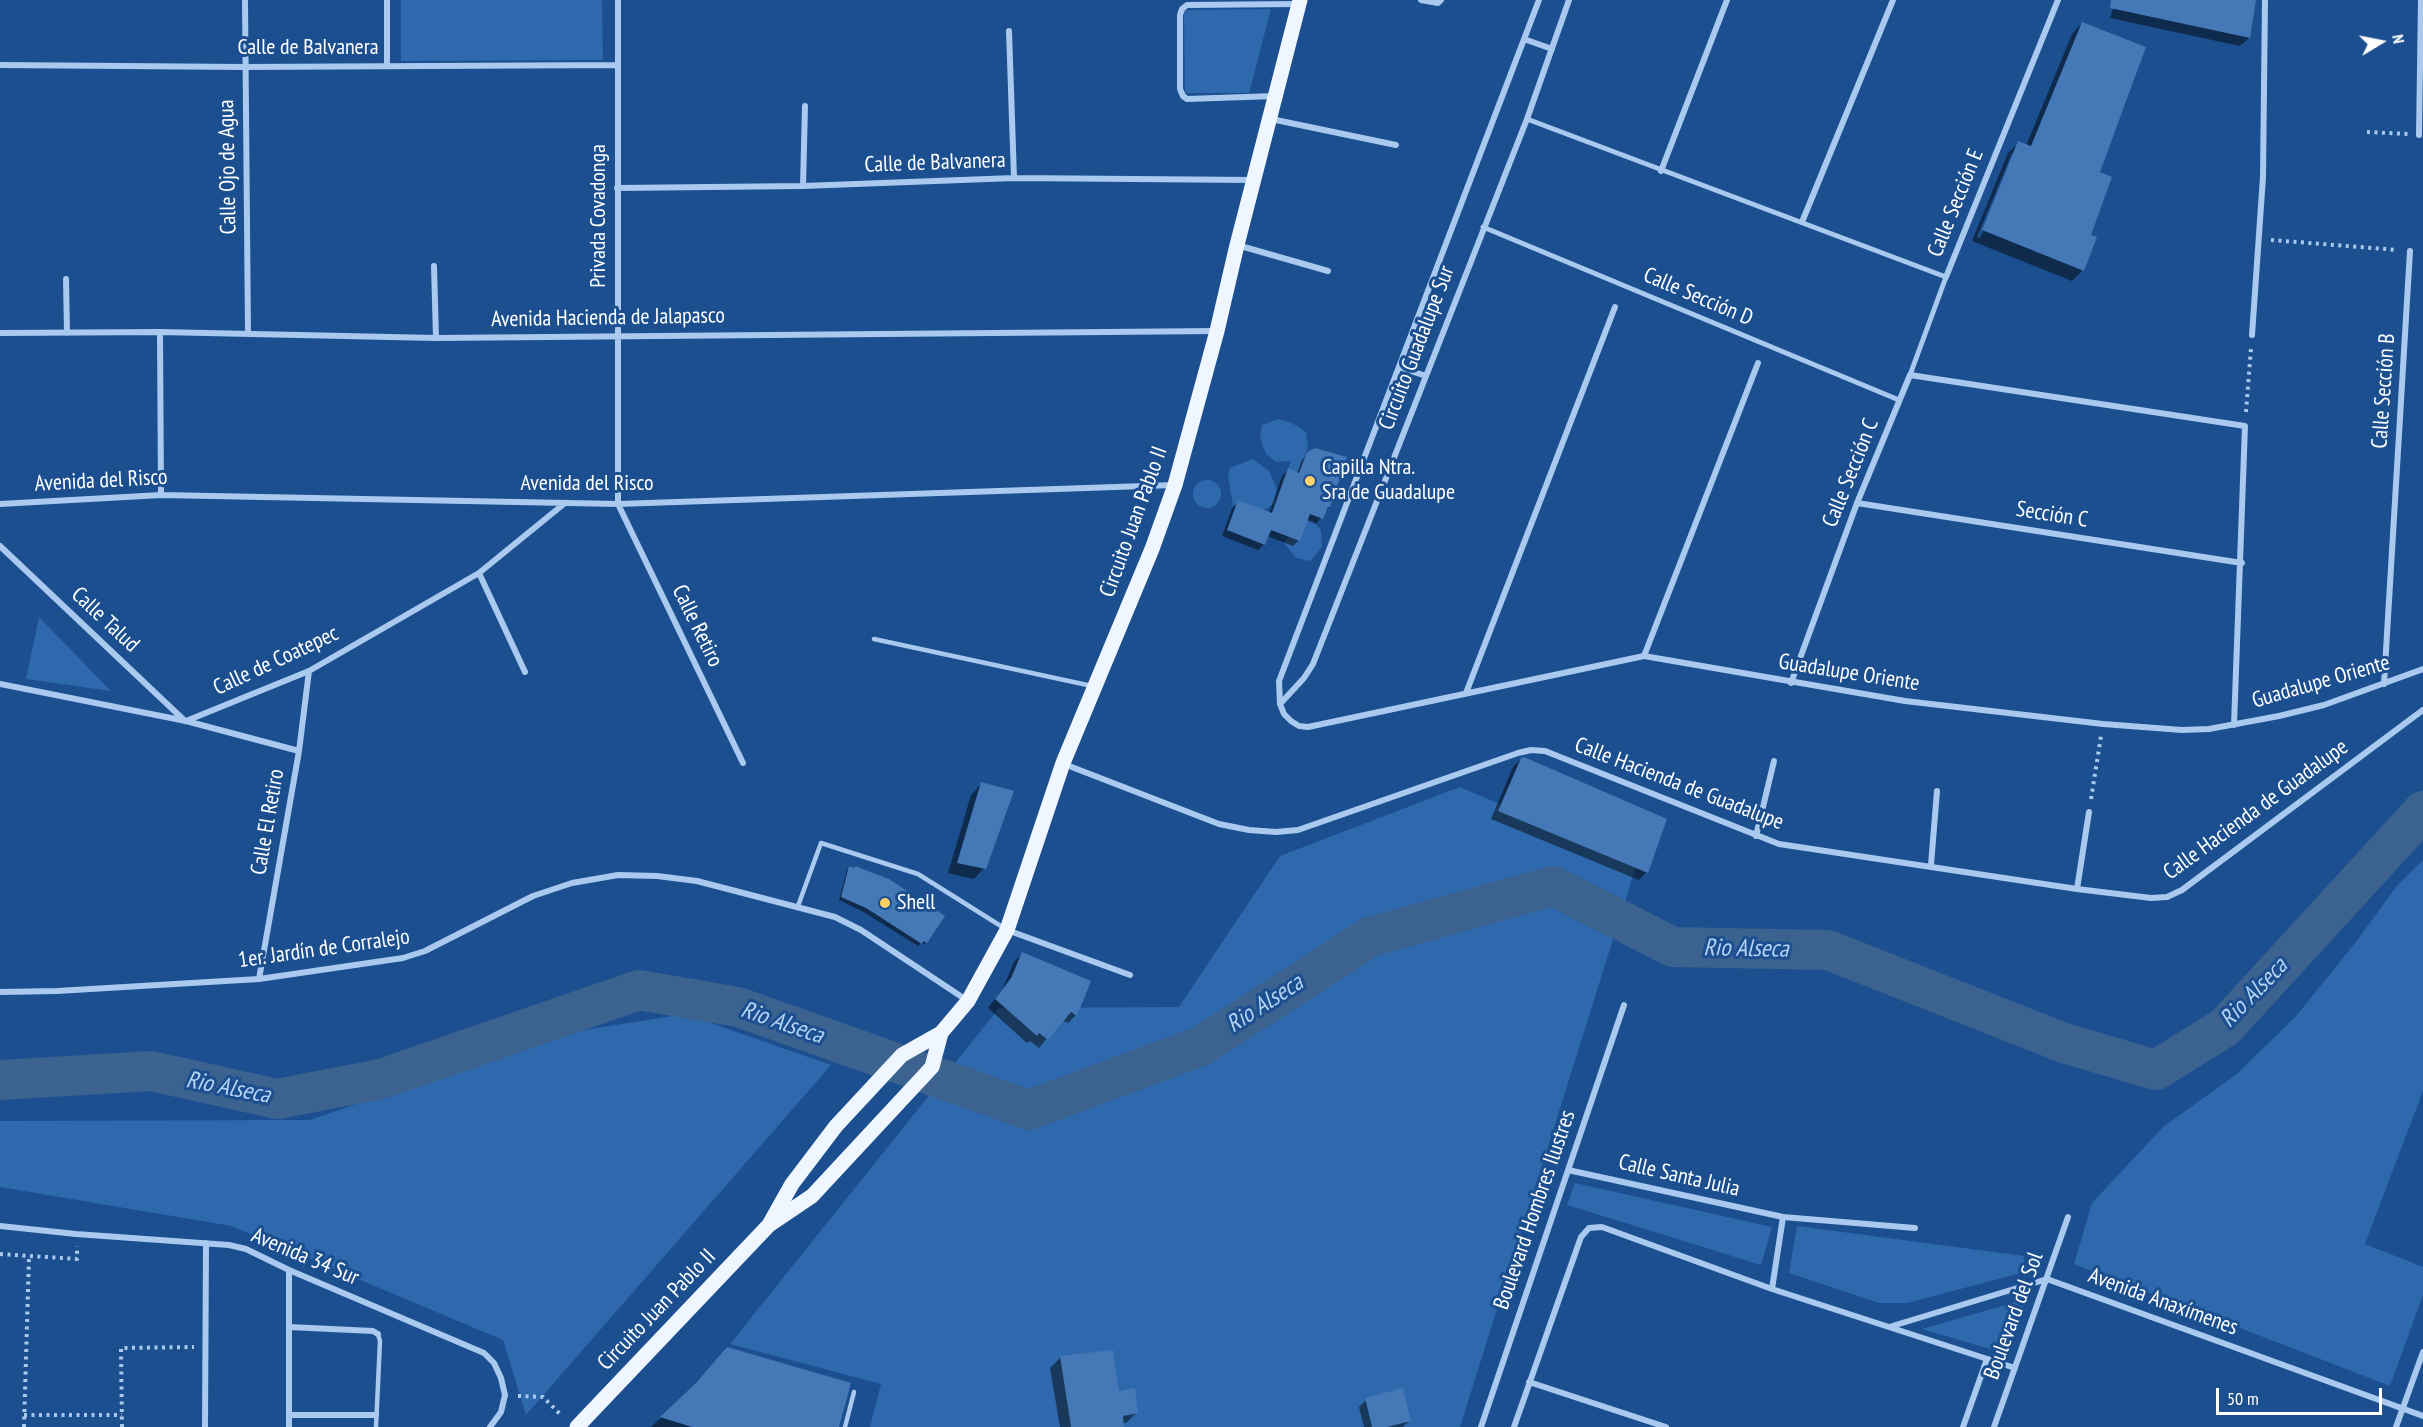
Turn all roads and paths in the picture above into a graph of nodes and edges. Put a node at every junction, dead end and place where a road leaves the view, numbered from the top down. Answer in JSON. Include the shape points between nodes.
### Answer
{"nodes":[{"id":1,"x":245,"y":0,"type":"edge"},
{"id":2,"x":387,"y":0,"type":"edge"},
{"id":3,"x":618,"y":0,"type":"edge"},
{"id":4,"x":1422,"y":0,"type":"edge"},
{"id":5,"x":1441,"y":0,"type":"edge"},
{"id":6,"x":1539,"y":0,"type":"edge"},
{"id":7,"x":1569,"y":0,"type":"edge"},
{"id":8,"x":1727,"y":0,"type":"edge"},
{"id":9,"x":1893,"y":0,"type":"edge"},
{"id":10,"x":2058,"y":0,"type":"edge"},
{"id":11,"x":2265,"y":0,"type":"edge"},
{"id":12,"x":2421,"y":0,"type":"edge"},
{"id":13,"x":1299,"y":2,"type":"edge"},
{"id":14,"x":1009,"y":31,"type":"dead end"},
{"id":15,"x":1524,"y":39,"type":"junction"},
{"id":16,"x":1552,"y":49,"type":"junction"},
{"id":17,"x":0,"y":65,"type":"edge"},
{"id":18,"x":616,"y":65,"type":"junction"},
{"id":19,"x":387,"y":66,"type":"junction"},
{"id":20,"x":244,"y":67,"type":"junction"},
{"id":21,"x":1276,"y":96,"type":"junction"},
{"id":22,"x":804,"y":106,"type":"dead end"},
{"id":23,"x":1270,"y":119,"type":"junction"},
{"id":24,"x":1527,"y":119,"type":"junction"},
{"id":25,"x":2367,"y":132,"type":"dead end"},
{"id":26,"x":2419,"y":135,"type":"joint"},
{"id":27,"x":1396,"y":145,"type":"dead end"},
{"id":28,"x":1661,"y":171,"type":"junction"},
{"id":29,"x":1014,"y":178,"type":"junction"},
{"id":30,"x":1254,"y":180,"type":"junction"},
{"id":31,"x":803,"y":186,"type":"junction"},
{"id":32,"x":617,"y":188,"type":"junction"},
{"id":33,"x":1802,"y":222,"type":"junction"},
{"id":34,"x":1483,"y":228,"type":"junction"},
{"id":35,"x":2258,"y":239,"type":"junction"},
{"id":36,"x":1237,"y":245,"type":"junction"},
{"id":37,"x":2410,"y":251,"type":"joint"},
{"id":38,"x":434,"y":266,"type":"dead end"},
{"id":39,"x":1328,"y":271,"type":"dead end"},
{"id":40,"x":1946,"y":277,"type":"junction"},
{"id":41,"x":66,"y":279,"type":"dead end"},
{"id":42,"x":1615,"y":307,"type":"dead end"},
{"id":43,"x":1217,"y":331,"type":"junction"},
{"id":44,"x":160,"y":332,"type":"junction"},
{"id":45,"x":0,"y":333,"type":"edge"},
{"id":46,"x":67,"y":333,"type":"junction"},
{"id":47,"x":248,"y":333,"type":"junction"},
{"id":48,"x":617,"y":335,"type":"junction"},
{"id":49,"x":2252,"y":335,"type":"joint"},
{"id":50,"x":436,"y":338,"type":"junction"},
{"id":51,"x":1758,"y":363,"type":"dead end"},
{"id":52,"x":1399,"y":367,"type":"junction"},
{"id":53,"x":1910,"y":375,"type":"junction"},
{"id":54,"x":1426,"y":376,"type":"junction"},
{"id":55,"x":1899,"y":400,"type":"junction"},
{"id":56,"x":2245,"y":426,"type":"junction"},
{"id":57,"x":1175,"y":485,"type":"junction"},
{"id":58,"x":161,"y":495,"type":"junction"},
{"id":59,"x":566,"y":503,"type":"junction"},
{"id":60,"x":1857,"y":503,"type":"junction"},
{"id":61,"x":0,"y":504,"type":"edge"},
{"id":62,"x":618,"y":504,"type":"junction"},
{"id":63,"x":0,"y":546,"type":"edge"},
{"id":64,"x":2242,"y":563,"type":"junction"},
{"id":65,"x":479,"y":573,"type":"junction"},
{"id":66,"x":873,"y":639,"type":"dead end"},
{"id":67,"x":1644,"y":656,"type":"junction"},
{"id":68,"x":2423,"y":669,"type":"edge"},
{"id":69,"x":309,"y":671,"type":"junction"},
{"id":70,"x":525,"y":672,"type":"dead end"},
{"id":71,"x":1791,"y":683,"type":"junction"},
{"id":72,"x":0,"y":684,"type":"edge"},
{"id":73,"x":2384,"y":684,"type":"junction"},
{"id":74,"x":1094,"y":687,"type":"junction"},
{"id":75,"x":1466,"y":693,"type":"junction"},
{"id":76,"x":1280,"y":704,"type":"junction"},
{"id":77,"x":2423,"y":710,"type":"edge"},
{"id":78,"x":186,"y":721,"type":"junction"},
{"id":79,"x":2103,"y":724,"type":"junction"},
{"id":80,"x":2235,"y":725,"type":"junction"},
{"id":81,"x":299,"y":751,"type":"junction"},
{"id":82,"x":1774,"y":761,"type":"dead end"},
{"id":83,"x":1063,"y":763,"type":"junction"},
{"id":84,"x":743,"y":764,"type":"dead end"},
{"id":85,"x":1937,"y":791,"type":"dead end"},
{"id":86,"x":2089,"y":812,"type":"joint"},
{"id":87,"x":1756,"y":836,"type":"junction"},
{"id":88,"x":1931,"y":866,"type":"junction"},
{"id":89,"x":2077,"y":889,"type":"junction"},
{"id":90,"x":798,"y":906,"type":"junction"},
{"id":91,"x":1007,"y":930,"type":"junction"},
{"id":92,"x":1130,"y":975,"type":"dead end"},
{"id":93,"x":260,"y":979,"type":"junction"},
{"id":94,"x":0,"y":992,"type":"edge"},
{"id":95,"x":968,"y":1001,"type":"junction"},
{"id":96,"x":1624,"y":1005,"type":"dead end"},
{"id":97,"x":941,"y":1033,"type":"junction"},
{"id":98,"x":1568,"y":1170,"type":"junction"},
{"id":99,"x":1783,"y":1217,"type":"junction"},
{"id":100,"x":2068,"y":1217,"type":"dead end"},
{"id":101,"x":769,"y":1225,"type":"junction"},
{"id":102,"x":0,"y":1226,"type":"edge"},
{"id":103,"x":1915,"y":1228,"type":"dead end"},
{"id":104,"x":206,"y":1243,"type":"junction"},
{"id":105,"x":0,"y":1254,"type":"edge"},
{"id":106,"x":29,"y":1256,"type":"junction"},
{"id":107,"x":77,"y":1259,"type":"dead end"},
{"id":108,"x":289,"y":1270,"type":"junction"},
{"id":109,"x":2047,"y":1279,"type":"junction"},
{"id":110,"x":1772,"y":1289,"type":"junction"},
{"id":111,"x":289,"y":1327,"type":"junction"},
{"id":112,"x":1889,"y":1327,"type":"junction"},
{"id":113,"x":378,"y":1334,"type":"joint"},
{"id":114,"x":205,"y":1347,"type":"junction"},
{"id":115,"x":2423,"y":1352,"type":"edge"},
{"id":116,"x":1987,"y":1359,"type":"junction"},
{"id":117,"x":2014,"y":1368,"type":"junction"},
{"id":118,"x":1529,"y":1382,"type":"junction"},
{"id":119,"x":854,"y":1392,"type":"dead end"},
{"id":120,"x":505,"y":1395,"type":"junction"},
{"id":121,"x":2402,"y":1409,"type":"junction"},
{"id":122,"x":24,"y":1415,"type":"junction"},
{"id":123,"x":122,"y":1415,"type":"junction"},
{"id":124,"x":289,"y":1415,"type":"junction"},
{"id":125,"x":376,"y":1415,"type":"junction"},
{"id":126,"x":2423,"y":1416,"type":"edge"},
{"id":127,"x":571,"y":1423,"type":"edge"},
{"id":128,"x":24,"y":1427,"type":"edge"},
{"id":129,"x":122,"y":1427,"type":"edge"},
{"id":130,"x":205,"y":1427,"type":"edge"},
{"id":131,"x":289,"y":1427,"type":"edge"},
{"id":132,"x":376,"y":1427,"type":"edge"},
{"id":133,"x":490,"y":1427,"type":"edge"},
{"id":134,"x":845,"y":1427,"type":"edge"},
{"id":135,"x":1480,"y":1427,"type":"edge"},
{"id":136,"x":1514,"y":1427,"type":"edge"},
{"id":137,"x":1666,"y":1427,"type":"edge"},
{"id":138,"x":1963,"y":1427,"type":"edge"},
{"id":139,"x":1994,"y":1427,"type":"edge"},
{"id":140,"x":2396,"y":1427,"type":"edge"}],
"edges":[{"from":1,"to":20,"type":"street","name":"Calle Ojo de Agua"},
{"from":2,"to":19,"type":"street"},
{"from":3,"to":18,"type":"street","name":"Privada Covadonga"},
{"from":4,"to":5,"type":"street"},
{"from":6,"to":15,"type":"street","name":"Circuito Guadalupe Sur"},
{"from":7,"to":16,"type":"street","name":"Circuito Guadalupe Sur"},
{"from":8,"to":28,"type":"street"},
{"from":9,"to":33,"type":"street"},
{"from":10,"to":40,"type":"street","name":"Calle Sección E"},
{"from":11,"to":35,"type":"street","via":[[2263,177]]},
{"from":12,"to":26,"type":"street"},
{"from":13,"to":21,"type":"main road","name":"Circuito Juan Pablo II"},
{"from":13,"to":21,"type":"street","via":[[1187,5],[1180,15],[1183,96]]},
{"from":14,"to":29,"type":"street"},
{"from":15,"to":16,"type":"street"},
{"from":15,"to":52,"type":"street","name":"Circuito Guadalupe Sur"},
{"from":16,"to":24,"type":"street","name":"Circuito Guadalupe Sur"},
{"from":17,"to":20,"type":"street","name":"Calle de Balvanera"},
{"from":18,"to":19,"type":"street","name":"Calle de Balvanera"},
{"from":18,"to":32,"type":"street","name":"Privada Covadonga"},
{"from":19,"to":20,"type":"street","name":"Calle de Balvanera"},
{"from":20,"to":47,"type":"street","name":"Calle Ojo de Agua"},
{"from":21,"to":23,"type":"main road","name":"Circuito Juan Pablo II"},
{"from":22,"to":31,"type":"street"},
{"from":23,"to":27,"type":"street"},
{"from":23,"to":30,"type":"main road","name":"Circuito Juan Pablo II"},
{"from":24,"to":28,"type":"street","name":"Calle Sección E"},
{"from":24,"to":34,"type":"street","name":"Circuito Guadalupe Sur"},
{"from":25,"to":26,"type":"path"},
{"from":28,"to":33,"type":"street","name":"Calle Sección E"},
{"from":29,"to":30,"type":"street","name":"Calle de Balvanera"},
{"from":29,"to":31,"type":"street","name":"Calle de Balvanera"},
{"from":30,"to":36,"type":"main road","name":"Circuito Juan Pablo II"},
{"from":31,"to":32,"type":"street","name":"Calle de Balvanera"},
{"from":32,"to":48,"type":"street","name":"Privada Covadonga"},
{"from":33,"to":40,"type":"street","name":"Calle Sección E"},
{"from":34,"to":54,"type":"street","name":"Circuito Guadalupe Sur"},
{"from":34,"to":55,"type":"street","name":"Calle Sección D"},
{"from":35,"to":37,"type":"path"},
{"from":35,"to":49,"type":"street"},
{"from":36,"to":39,"type":"street"},
{"from":36,"to":43,"type":"main road","name":"Circuito Juan Pablo II"},
{"from":37,"to":73,"type":"street","name":"Calle Sección B"},
{"from":38,"to":50,"type":"street"},
{"from":40,"to":53,"type":"street","name":"Calle Sección C"},
{"from":41,"to":46,"type":"street"},
{"from":42,"to":75,"type":"street","name":"Calle Sección D"},
{"from":43,"to":48,"type":"street","name":"Avenida Hacienda de Jalapasco"},
{"from":43,"to":57,"type":"main road","name":"Circuito Juan Pablo II"},
{"from":44,"to":46,"type":"street","name":"Avenida Hacienda de Jalapasco"},
{"from":44,"to":47,"type":"street","name":"Avenida Hacienda de Jalapasco"},
{"from":44,"to":58,"type":"street"},
{"from":45,"to":46,"type":"street","name":"Avenida Hacienda de Jalapasco"},
{"from":47,"to":50,"type":"street","name":"Avenida Hacienda de Jalapasco"},
{"from":48,"to":50,"type":"street","name":"Avenida Hacienda de Jalapasco"},
{"from":48,"to":62,"type":"street","name":"Privada Covadonga"},
{"from":49,"to":56,"type":"path"},
{"from":51,"to":67,"type":"street","name":"Calle Sección D"},
{"from":52,"to":54,"type":"street"},
{"from":52,"to":76,"type":"street","name":"Circuito Guadalupe Sur","via":[[1279,681]]},
{"from":53,"to":55,"type":"street","name":"Calle Sección C"},
{"from":53,"to":56,"type":"street"},
{"from":54,"to":76,"type":"street","name":"Circuito Guadalupe Sur","via":[[1314,664]]},
{"from":55,"to":60,"type":"street","name":"Calle Sección C"},
{"from":56,"to":64,"type":"street"},
{"from":57,"to":62,"type":"street","name":"Avenida del Risco"},
{"from":57,"to":74,"type":"main road","name":"Circuito Juan Pablo II"},
{"from":58,"to":59,"type":"street","name":"Avenida del Risco"},
{"from":58,"to":61,"type":"street","name":"Avenida del Risco"},
{"from":59,"to":62,"type":"street","name":"Avenida del Risco"},
{"from":59,"to":65,"type":"street","name":"Calle de Coatepec"},
{"from":60,"to":64,"type":"street","name":"Sección C"},
{"from":60,"to":71,"type":"street","name":"Calle Sección C"},
{"from":62,"to":84,"type":"street","name":"Calle Retiro"},
{"from":63,"to":78,"type":"street","name":"Calle Talud"},
{"from":64,"to":80,"type":"street"},
{"from":65,"to":69,"type":"street","name":"Calle de Coatepec"},
{"from":65,"to":70,"type":"street"},
{"from":66,"to":74,"type":"lane"},
{"from":67,"to":71,"type":"street","name":"Guadalupe Oriente"},
{"from":67,"to":75,"type":"street","name":"Guadalupe Oriente"},
{"from":68,"to":73,"type":"street","name":"Guadalupe Oriente"},
{"from":69,"to":78,"type":"street","name":"Calle de Coatepec"},
{"from":69,"to":81,"type":"street","name":"Calle El Retiro"},
{"from":71,"to":79,"type":"street","name":"Guadalupe Oriente"},
{"from":72,"to":78,"type":"street"},
{"from":73,"to":80,"type":"street","name":"Guadalupe Oriente","via":[[2324,705]]},
{"from":74,"to":83,"type":"main road","name":"Circuito Juan Pablo II"},
{"from":75,"to":76,"type":"street","name":"Guadalupe Oriente","via":[[1308,727],[1291,722]]},
{"from":77,"to":89,"type":"street","name":"Calle Hacienda de Guadalupe","via":[[2182,890],[2167,897],[2151,898]]},
{"from":78,"to":81,"type":"street"},
{"from":79,"to":80,"type":"street","name":"Guadalupe Oriente","via":[[2182,730]]},
{"from":79,"to":86,"type":"path"},
{"from":81,"to":93,"type":"street","name":"Calle El Retiro"},
{"from":82,"to":87,"type":"street"},
{"from":83,"to":87,"type":"street","name":"Calle Hacienda de Guadalupe","via":[[1219,824],[1276,832],[1298,830],[1531,750],[1545,752]]},
{"from":83,"to":91,"type":"main road","name":"Circuito Juan Pablo II"},
{"from":85,"to":88,"type":"street"},
{"from":86,"to":89,"type":"street"},
{"from":87,"to":88,"type":"street","name":"Calle Hacienda de Guadalupe","via":[[1779,844]]},
{"from":88,"to":89,"type":"street","name":"Calle Hacienda de Guadalupe"},
{"from":90,"to":91,"type":"lane","via":[[821,843],[918,874]]},
{"from":90,"to":93,"type":"street","name":"1er. Jardín de Corralejo","via":[[697,881],[618,875],[533,896],[415,956]]},
{"from":90,"to":95,"type":"street","name":"1er. Jardín de Corralejo","via":[[861,930]]},
{"from":91,"to":92,"type":"street"},
{"from":91,"to":95,"type":"main road","name":"Circuito Juan Pablo II"},
{"from":93,"to":94,"type":"street","name":"1er. Jardín de Corralejo"},
{"from":95,"to":97,"type":"main road","name":"Circuito Juan Pablo II"},
{"from":96,"to":98,"type":"street","name":"Boulevard Hombres Ilustres"},
{"from":97,"to":101,"type":"main road","name":"Circuito Juan Pablo II","via":[[902,1055],[836,1126],[792,1184]]},
{"from":97,"to":101,"type":"main road","name":"Circuito Juan Pablo II","via":[[932,1067],[812,1196]]},
{"from":98,"to":99,"type":"street","name":"Calle Santa Julia"},
{"from":98,"to":135,"type":"street","name":"Boulevard Hombres Ilustres"},
{"from":99,"to":103,"type":"street","name":"Calle Santa Julia"},
{"from":99,"to":110,"type":"street"},
{"from":100,"to":109,"type":"street","name":"Boulevard del Sol"},
{"from":101,"to":127,"type":"main road","name":"Circuito Juan Pablo II"},
{"from":102,"to":104,"type":"street","name":"Avenida 34 Sur"},
{"from":104,"to":108,"type":"street","name":"Avenida 34 Sur","via":[[246,1249]]},
{"from":104,"to":114,"type":"street"},
{"from":105,"to":106,"type":"path"},
{"from":106,"to":107,"type":"path"},
{"from":106,"to":122,"type":"path"},
{"from":108,"to":111,"type":"street"},
{"from":108,"to":120,"type":"street","name":"Avenida 34 Sur","via":[[484,1353],[494,1363]]},
{"from":109,"to":112,"type":"street"},
{"from":109,"to":117,"type":"street","name":"Boulevard del Sol"},
{"from":109,"to":121,"type":"street","name":"Avenida Anaxímenes"},
{"from":110,"to":112,"type":"street"},
{"from":110,"to":118,"type":"street","via":[[1602,1227],[1589,1228],[1581,1237]]},
{"from":111,"to":113,"type":"street"},
{"from":111,"to":124,"type":"street"},
{"from":112,"to":116,"type":"street"},
{"from":113,"to":125,"type":"lane"},
{"from":114,"to":123,"type":"path","via":[[121,1348]]},
{"from":114,"to":130,"type":"street"},
{"from":115,"to":121,"type":"street"},
{"from":116,"to":117,"type":"street"},
{"from":116,"to":138,"type":"street","name":"Boulevard del Sol"},
{"from":117,"to":139,"type":"street","name":"Boulevard del Sol"},
{"from":118,"to":136,"type":"street"},
{"from":118,"to":137,"type":"street"},
{"from":119,"to":134,"type":"lane"},
{"from":120,"to":127,"type":"path","via":[[543,1397]]},
{"from":120,"to":133,"type":"street","via":[[501,1412]]},
{"from":121,"to":126,"type":"street","name":"Avenida Anaxímenes"},
{"from":121,"to":140,"type":"street"},
{"from":122,"to":123,"type":"path"},
{"from":122,"to":128,"type":"path"},
{"from":123,"to":129,"type":"path"},
{"from":124,"to":125,"type":"street"},
{"from":124,"to":131,"type":"street"},
{"from":125,"to":132,"type":"lane"}]}
